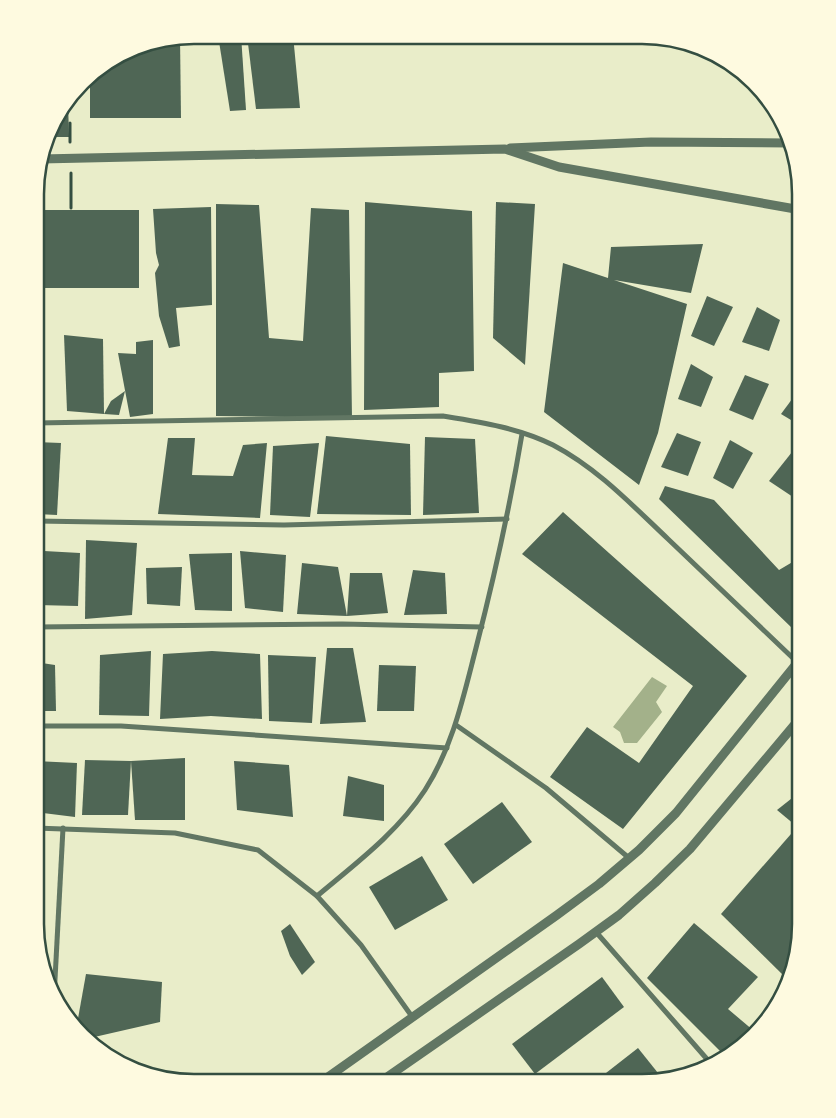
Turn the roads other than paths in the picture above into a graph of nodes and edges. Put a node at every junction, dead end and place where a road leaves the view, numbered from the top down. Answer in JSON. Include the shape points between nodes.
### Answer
{"nodes":[{"id":1,"x":783,"y":143,"type":"edge"},
{"id":2,"x":505,"y":149,"type":"junction"},
{"id":3,"x":48,"y":159,"type":"edge"},
{"id":4,"x":792,"y":208,"type":"edge"},
{"id":5,"x":44,"y":423,"type":"edge"},
{"id":6,"x":522,"y":434,"type":"junction"},
{"id":7,"x":507,"y":519,"type":"junction"},
{"id":8,"x":44,"y":521,"type":"edge"},
{"id":9,"x":44,"y":627,"type":"edge"},
{"id":10,"x":482,"y":627,"type":"junction"},
{"id":11,"x":792,"y":653,"type":"edge"},
{"id":12,"x":792,"y":669,"type":"edge"},
{"id":13,"x":456,"y":725,"type":"junction"},
{"id":14,"x":44,"y":726,"type":"edge"},
{"id":15,"x":792,"y":728,"type":"edge"},
{"id":16,"x":447,"y":748,"type":"junction"},
{"id":17,"x":44,"y":828,"type":"edge"},
{"id":18,"x":63,"y":828,"type":"junction"},
{"id":19,"x":630,"y":858,"type":"junction"},
{"id":20,"x":317,"y":896,"type":"junction"},
{"id":21,"x":596,"y":932,"type":"junction"},
{"id":22,"x":55,"y":981,"type":"edge"},
{"id":23,"x":413,"y":1018,"type":"junction"},
{"id":24,"x":707,"y":1060,"type":"edge"},
{"id":25,"x":332,"y":1074,"type":"edge"},
{"id":26,"x":392,"y":1074,"type":"edge"}],
"edges":[{"from":1,"to":2,"type":"street","via":[[651,142]]},
{"from":2,"to":3,"type":"street"},
{"from":2,"to":4,"type":"street","via":[[559,167]]},
{"from":5,"to":6,"type":"street","via":[[443,416],[488,423]]},
{"from":6,"to":7,"type":"street"},
{"from":6,"to":11,"type":"street","via":[[552,445],[586,464]]},
{"from":7,"to":8,"type":"street","via":[[284,525]]},
{"from":7,"to":10,"type":"street"},
{"from":9,"to":10,"type":"street","via":[[342,624]]},
{"from":10,"to":13,"type":"street"},
{"from":12,"to":19,"type":"street","via":[[676,813]]},
{"from":13,"to":16,"type":"street"},
{"from":13,"to":19,"type":"street","via":[[546,788]]},
{"from":14,"to":16,"type":"street","via":[[121,726]]},
{"from":15,"to":21,"type":"street","via":[[690,849],[656,884]]},
{"from":16,"to":20,"type":"street","via":[[424,791],[385,839]]},
{"from":17,"to":18,"type":"street"},
{"from":18,"to":20,"type":"street","via":[[175,833],[258,850]]},
{"from":18,"to":22,"type":"street"},
{"from":19,"to":23,"type":"street","via":[[557,916]]},
{"from":20,"to":23,"type":"street","via":[[361,945]]},
{"from":21,"to":24,"type":"street"},
{"from":21,"to":26,"type":"street"},
{"from":23,"to":25,"type":"street"}]}
